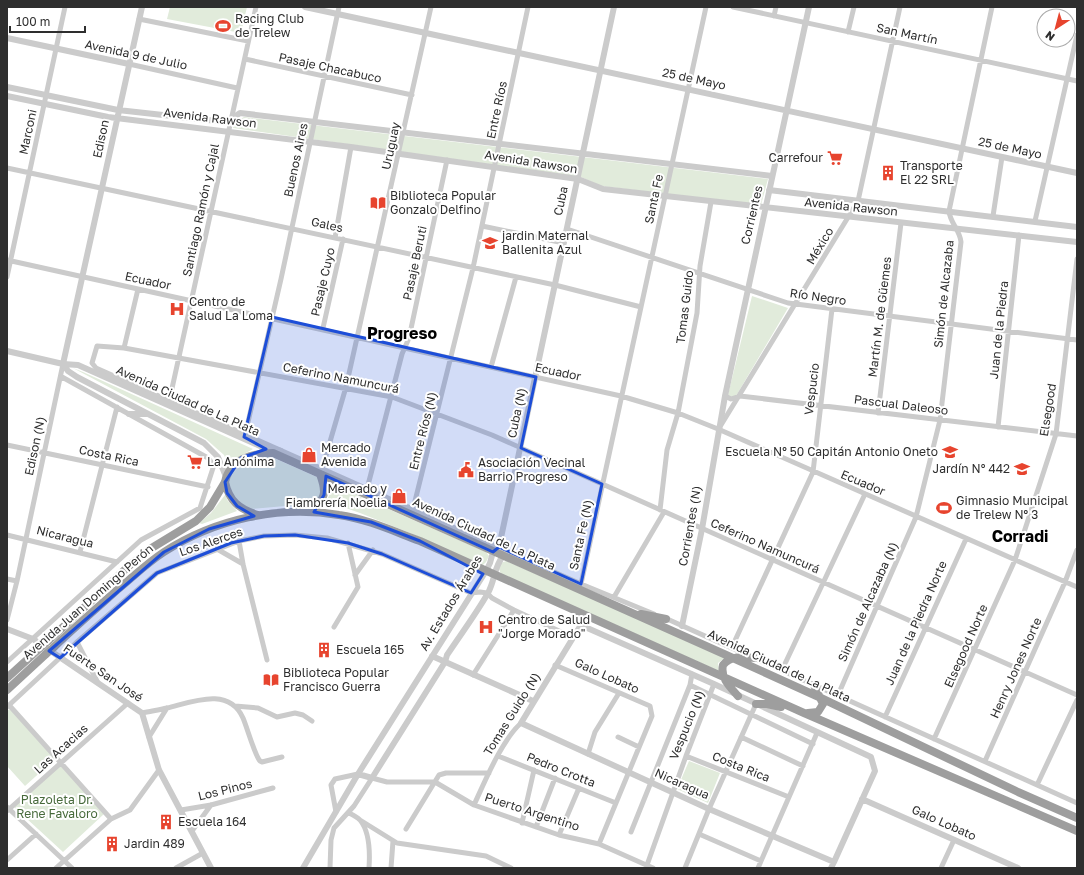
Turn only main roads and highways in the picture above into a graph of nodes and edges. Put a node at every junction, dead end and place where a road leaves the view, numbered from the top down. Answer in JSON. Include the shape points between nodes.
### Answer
{"nodes":[{"id":1,"x":277,"y":452,"type":"joint"},
{"id":2,"x":321,"y":471,"type":"junction"},
{"id":3,"x":225,"y":479,"type":"junction"},
{"id":4,"x":391,"y":500,"type":"road end"},
{"id":5,"x":413,"y":509,"type":"road end"},
{"id":6,"x":405,"y":511,"type":"junction"},
{"id":7,"x":309,"y":512,"type":"junction"},
{"id":8,"x":258,"y":515,"type":"junction"},
{"id":9,"x":627,"y":612,"type":"junction"},
{"id":10,"x":666,"y":619,"type":"road end"},
{"id":11,"x":51,"y":644,"type":"junction"},
{"id":12,"x":43,"y":651,"type":"junction"},
{"id":13,"x":733,"y":658,"type":"junction"},
{"id":14,"x":755,"y":658,"type":"road end"},
{"id":15,"x":723,"y":676,"type":"junction"},
{"id":16,"x":7,"y":678,"type":"edge"},
{"id":17,"x":814,"y":685,"type":"road end"},
{"id":18,"x":7,"y":690,"type":"edge"},
{"id":19,"x":738,"y":696,"type":"road end"},
{"id":20,"x":821,"y":698,"type":"junction"},
{"id":21,"x":756,"y":704,"type":"road end"},
{"id":22,"x":804,"y":712,"type":"junction"},
{"id":23,"x":1077,"y":818,"type":"edge"},
{"id":24,"x":1077,"y":832,"type":"edge"}],
"edges":[{"from":1,"to":2,"type":"highway","name":"Avenida Ciudad de La Plata"},
{"from":1,"to":3,"type":"highway","name":"Avenida Juan Domingo Perón","via":[[241,458]]},
{"from":2,"to":6,"type":"highway","name":"Avenida Ciudad de La Plata"},
{"from":2,"to":7,"type":"highway","via":[[324,495],[319,505]]},
{"from":3,"to":8,"type":"highway","via":[[227,493],[237,506]]},
{"from":3,"to":11,"type":"highway","name":"Avenida Juan Domingo Perón","via":[[210,507],[196,521],[130,565]]},
{"from":4,"to":6,"type":"highway"},
{"from":5,"to":6,"type":"highway"},
{"from":6,"to":9,"type":"highway","name":"Avenida Ciudad de La Plata","via":[[496,550],[503,556]]},
{"from":7,"to":8,"type":"highway"},
{"from":7,"to":15,"type":"highway","via":[[371,522],[420,541],[452,560],[484,572],[521,591],[541,595]]},
{"from":8,"to":11,"type":"highway","name":"Avenida Juan Domingo Perón","via":[[209,529],[164,552]]},
{"from":9,"to":10,"type":"highway"},
{"from":9,"to":13,"type":"highway","name":"Avenida Ciudad de La Plata"},
{"from":11,"to":12,"type":"highway","name":"Avenida Juan Domingo Perón","bridge":true},
{"from":12,"to":16,"type":"highway","name":"Avenida Juan Domingo Perón"},
{"from":12,"to":18,"type":"highway","name":"Avenida Juan Domingo Perón"},
{"from":13,"to":14,"type":"highway"},
{"from":13,"to":15,"type":"highway","via":[[723,665]]},
{"from":13,"to":20,"type":"highway","name":"Avenida Ciudad de La Plata"},
{"from":15,"to":19,"type":"highway"},
{"from":15,"to":22,"type":"highway"},
{"from":17,"to":20,"type":"highway"},
{"from":20,"to":22,"type":"highway","via":[[823,704],[818,712]]},
{"from":20,"to":23,"type":"highway","name":"Avenida Ciudad de La Plata"},
{"from":21,"to":22,"type":"highway"},
{"from":22,"to":24,"type":"highway"}]}
